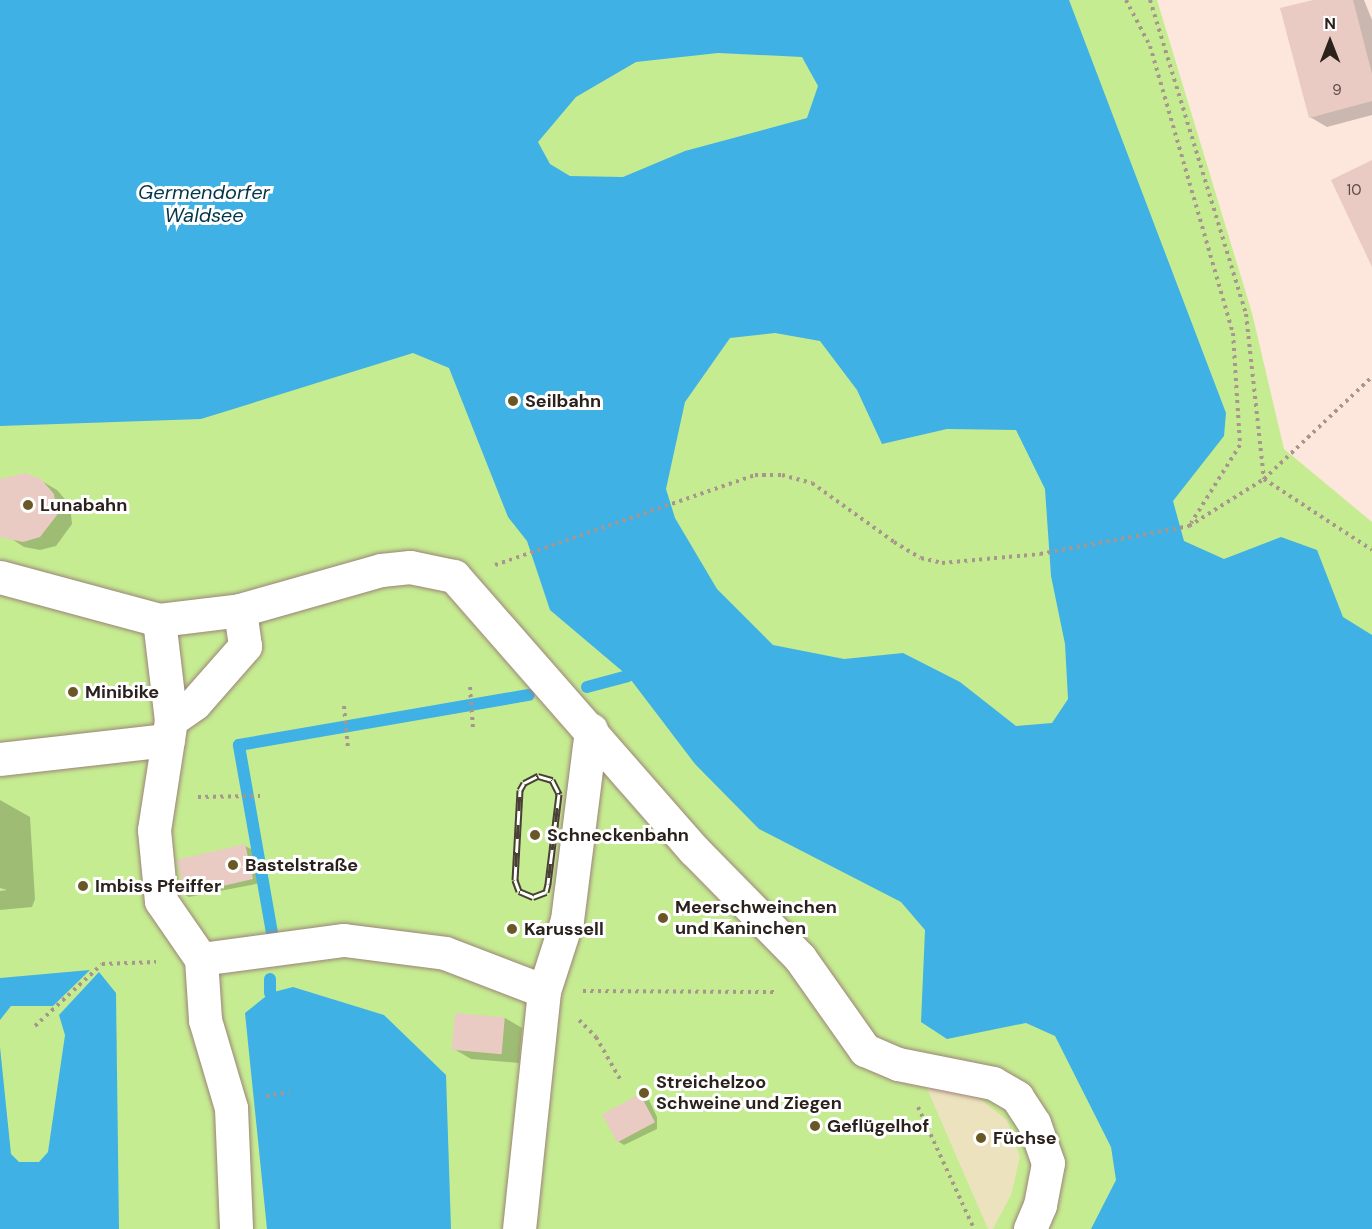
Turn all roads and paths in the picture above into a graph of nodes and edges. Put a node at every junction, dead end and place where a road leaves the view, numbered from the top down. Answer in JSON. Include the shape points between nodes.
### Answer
{"nodes":[{"id":1,"x":1126,"y":0,"type":"edge"},
{"id":2,"x":1150,"y":0,"type":"edge"},
{"id":3,"x":1372,"y":377,"type":"edge"},
{"id":4,"x":1264,"y":479,"type":"junction"},
{"id":5,"x":1188,"y":526,"type":"junction"},
{"id":6,"x":1372,"y":550,"type":"edge"},
{"id":7,"x":519,"y":559,"type":"dead end"},
{"id":8,"x":0,"y":577,"type":"edge"},
{"id":9,"x":240,"y":610,"type":"junction"},
{"id":10,"x":159,"y":621,"type":"junction"},
{"id":11,"x":470,"y":687,"type":"dead end"},
{"id":12,"x":345,"y":706,"type":"dead end"},
{"id":13,"x":473,"y":729,"type":"dead end"},
{"id":14,"x":170,"y":730,"type":"junction"},
{"id":15,"x":591,"y":730,"type":"junction"},
{"id":16,"x":348,"y":748,"type":"dead end"},
{"id":17,"x":0,"y":759,"type":"edge"},
{"id":18,"x":260,"y":796,"type":"dead end"},
{"id":19,"x":198,"y":797,"type":"dead end"},
{"id":20,"x":201,"y":959,"type":"junction"},
{"id":21,"x":543,"y":991,"type":"junction"},
{"id":22,"x":823,"y":992,"type":"junction"},
{"id":23,"x":35,"y":1026,"type":"dead end"},
{"id":24,"x":898,"y":1064,"type":"junction"},
{"id":25,"x":621,"y":1081,"type":"dead end"},
{"id":26,"x":236,"y":1229,"type":"edge"},
{"id":27,"x":519,"y":1229,"type":"edge"},
{"id":28,"x":974,"y":1229,"type":"edge"},
{"id":29,"x":1030,"y":1229,"type":"edge"}],
"edges":[{"from":1,"to":5,"type":"path","via":[[1150,46],[1233,333],[1240,445]]},
{"from":2,"to":4,"type":"path","via":[[1246,314]]},
{"from":3,"to":4,"type":"path"},
{"from":4,"to":5,"type":"path"},
{"from":4,"to":6,"type":"path"},
{"from":5,"to":7,"type":"path","via":[[1040,554],[942,562],[921,558],[812,483],[782,475],[755,475]]},
{"from":8,"to":10,"type":"lane"},
{"from":9,"to":10,"type":"lane"},
{"from":9,"to":14,"type":"lane","via":[[245,646]]},
{"from":9,"to":15,"type":"lane","via":[[381,570],[410,567],[454,576]]},
{"from":10,"to":14,"type":"lane"},
{"from":11,"to":13,"type":"path"},
{"from":12,"to":16,"type":"path"},
{"from":14,"to":17,"type":"lane"},
{"from":14,"to":20,"type":"lane","via":[[154,830],[161,901]]},
{"from":15,"to":21,"type":"lane","via":[[567,920]]},
{"from":15,"to":22,"type":"lane","via":[[694,850],[800,958]]},
{"from":18,"to":19,"type":"path"},
{"from":20,"to":21,"type":"lane","via":[[345,940],[445,952]]},
{"from":20,"to":23,"type":"path","via":[[102,964]]},
{"from":20,"to":26,"type":"lane","via":[[205,1020],[231,1108]]},
{"from":21,"to":22,"type":"path"},
{"from":21,"to":25,"type":"path","via":[[596,1037]]},
{"from":21,"to":27,"type":"lane"},
{"from":22,"to":24,"type":"lane","via":[[865,1050]]},
{"from":24,"to":28,"type":"path"},
{"from":24,"to":29,"type":"lane","via":[[993,1083],[1017,1097],[1034,1123],[1048,1162],[1040,1205]]}]}
